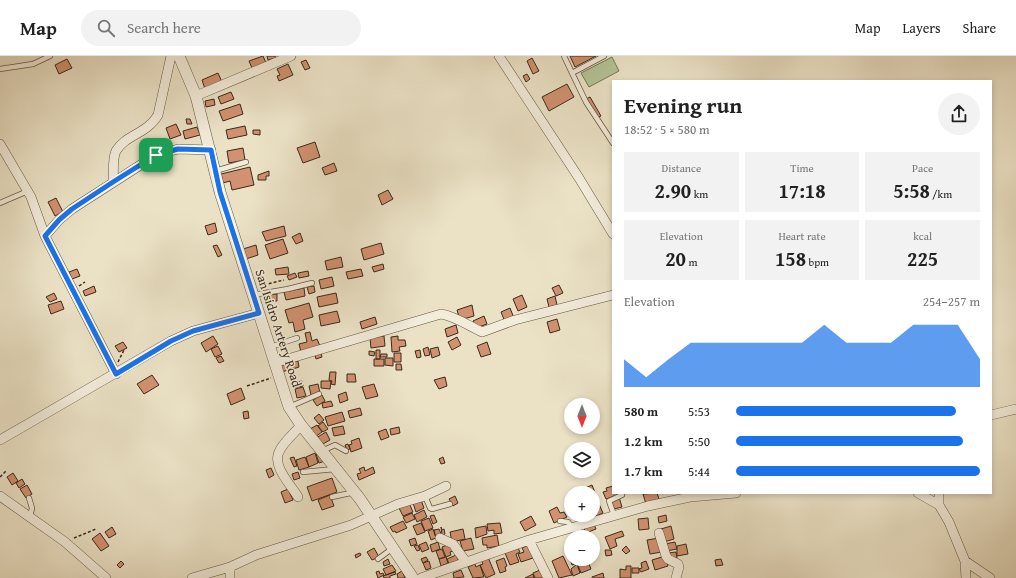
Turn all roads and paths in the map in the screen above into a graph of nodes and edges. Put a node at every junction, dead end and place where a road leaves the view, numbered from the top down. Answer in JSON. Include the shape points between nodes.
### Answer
{"nodes":[{"id":1,"x":50,"y":56,"type":"edge"},
{"id":2,"x":171,"y":56,"type":"edge"},
{"id":3,"x":179,"y":56,"type":"edge"},
{"id":4,"x":291,"y":56,"type":"edge"},
{"id":5,"x":499,"y":56,"type":"edge"},
{"id":6,"x":564,"y":56,"type":"edge"},
{"id":7,"x":604,"y":56,"type":"edge"},
{"id":8,"x":0,"y":69,"type":"edge"},
{"id":9,"x":572,"y":73,"type":"junction"},
{"id":10,"x":196,"y":96,"type":"junction"},
{"id":11,"x":612,"y":142,"type":"edge"},
{"id":12,"x":0,"y":144,"type":"edge"},
{"id":13,"x":211,"y":150,"type":"junction"},
{"id":14,"x":246,"y":162,"type":"dead end"},
{"id":15,"x":215,"y":171,"type":"junction"},
{"id":16,"x":113,"y":182,"type":"junction"},
{"id":17,"x":28,"y":191,"type":"junction"},
{"id":18,"x":0,"y":203,"type":"edge"},
{"id":19,"x":612,"y":232,"type":"edge"},
{"id":20,"x":45,"y":236,"type":"junction"},
{"id":21,"x":284,"y":280,"type":"dead end"},
{"id":22,"x":312,"y":283,"type":"dead end"},
{"id":23,"x":251,"y":291,"type":"junction"},
{"id":24,"x":612,"y":295,"type":"edge"},
{"id":25,"x":259,"y":313,"type":"junction"},
{"id":26,"x":297,"y":338,"type":"dead end"},
{"id":27,"x":270,"y":347,"type":"junction"},
{"id":28,"x":274,"y":363,"type":"junction"},
{"id":29,"x":116,"y":374,"type":"junction"},
{"id":30,"x":278,"y":375,"type":"junction"},
{"id":31,"x":247,"y":386,"type":"dead end"},
{"id":32,"x":319,"y":394,"type":"dead end"},
{"id":33,"x":289,"y":406,"type":"junction"},
{"id":34,"x":1016,"y":409,"type":"edge"},
{"id":35,"x":992,"y":415,"type":"edge"},
{"id":36,"x":301,"y":425,"type":"junction"},
{"id":37,"x":0,"y":440,"type":"edge"},
{"id":38,"x":322,"y":451,"type":"junction"},
{"id":39,"x":346,"y":451,"type":"dead end"},
{"id":40,"x":336,"y":469,"type":"junction"},
{"id":41,"x":7,"y":470,"type":"dead end"},
{"id":42,"x":303,"y":472,"type":"dead end"},
{"id":43,"x":0,"y":477,"type":"edge"},
{"id":44,"x":446,"y":486,"type":"dead end"},
{"id":45,"x":355,"y":492,"type":"junction"},
{"id":46,"x":721,"y":494,"type":"edge"},
{"id":47,"x":920,"y":494,"type":"edge"},
{"id":48,"x":938,"y":494,"type":"edge"},
{"id":49,"x":622,"y":495,"type":"dead end"},
{"id":50,"x":0,"y":496,"type":"edge"},
{"id":51,"x":298,"y":496,"type":"dead end"},
{"id":52,"x":425,"y":496,"type":"junction"},
{"id":53,"x":332,"y":497,"type":"dead end"},
{"id":54,"x":29,"y":498,"type":"dead end"},
{"id":55,"x":450,"y":504,"type":"dead end"},
{"id":56,"x":939,"y":505,"type":"junction"},
{"id":57,"x":614,"y":515,"type":"junction"},
{"id":58,"x":373,"y":516,"type":"junction"},
{"id":59,"x":30,"y":517,"type":"junction"},
{"id":60,"x":560,"y":521,"type":"dead end"},
{"id":61,"x":572,"y":527,"type":"junction"},
{"id":62,"x":96,"y":529,"type":"dead end"},
{"id":63,"x":659,"y":533,"type":"dead end"},
{"id":64,"x":440,"y":538,"type":"dead end"},
{"id":65,"x":530,"y":540,"type":"junction"},
{"id":66,"x":65,"y":542,"type":"junction"},
{"id":67,"x":394,"y":548,"type":"junction"},
{"id":68,"x":378,"y":559,"type":"dead end"},
{"id":69,"x":965,"y":561,"type":"junction"},
{"id":70,"x":466,"y":562,"type":"junction"},
{"id":71,"x":230,"y":567,"type":"junction"},
{"id":72,"x":106,"y":578,"type":"edge"},
{"id":73,"x":192,"y":578,"type":"edge"},
{"id":74,"x":230,"y":578,"type":"edge"},
{"id":75,"x":413,"y":578,"type":"edge"},
{"id":76,"x":422,"y":578,"type":"edge"},
{"id":77,"x":548,"y":578,"type":"edge"},
{"id":78,"x":676,"y":578,"type":"edge"},
{"id":79,"x":966,"y":578,"type":"edge"},
{"id":80,"x":990,"y":578,"type":"edge"}],
"edges":[{"from":1,"to":8,"type":"lane","via":[[33,64]]},
{"from":2,"to":16,"type":"street","via":[[158,115],[146,130],[123,143],[116,151]]},
{"from":3,"to":10,"type":"street","name":"San Isidro Artery Road"},
{"from":4,"to":10,"type":"street"},
{"from":5,"to":19,"type":"street"},
{"from":6,"to":9,"type":"lane"},
{"from":7,"to":9,"type":"lane"},
{"from":9,"to":11,"type":"lane","via":[[586,102]]},
{"from":10,"to":13,"type":"street","name":"San Isidro Artery Road"},
{"from":12,"to":17,"type":"street"},
{"from":13,"to":15,"type":"street","name":"San Isidro Artery Road"},
{"from":13,"to":16,"type":"street","via":[[178,149],[156,155]]},
{"from":14,"to":15,"type":"lane"},
{"from":15,"to":23,"type":"street","name":"San Isidro Artery Road"},
{"from":16,"to":20,"type":"street","via":[[72,209]]},
{"from":17,"to":18,"type":"lane"},
{"from":17,"to":20,"type":"street"},
{"from":20,"to":29,"type":"street"},
{"from":21,"to":23,"type":"path"},
{"from":22,"to":23,"type":"lane","via":[[288,289]]},
{"from":23,"to":25,"type":"street","name":"San Isidro Artery Road"},
{"from":24,"to":28,"type":"street","via":[[515,320],[482,332],[452,316],[441,314]]},
{"from":25,"to":27,"type":"street","name":"San Isidro Artery Road"},
{"from":25,"to":29,"type":"street","via":[[193,331]]},
{"from":26,"to":27,"type":"lane"},
{"from":27,"to":28,"type":"street","name":"San Isidro Artery Road"},
{"from":28,"to":30,"type":"street","name":"San Isidro Artery Road"},
{"from":29,"to":37,"type":"street"},
{"from":30,"to":31,"type":"path"},
{"from":30,"to":33,"type":"street","name":"San Isidro Artery Road"},
{"from":32,"to":33,"type":"lane"},
{"from":33,"to":36,"type":"street","name":"San Isidro Artery Road"},
{"from":34,"to":35,"type":"street"},
{"from":36,"to":38,"type":"street","name":"San Isidro Artery Road"},
{"from":36,"to":51,"type":"street","via":[[279,451],[277,458],[278,464]]},
{"from":38,"to":39,"type":"lane","via":[[335,446]]},
{"from":38,"to":40,"type":"street","name":"San Isidro Artery Road"},
{"from":40,"to":42,"type":"lane"},
{"from":40,"to":45,"type":"street","name":"San Isidro Artery Road"},
{"from":41,"to":43,"type":"path"},
{"from":44,"to":52,"type":"street"},
{"from":45,"to":53,"type":"lane"},
{"from":45,"to":58,"type":"street","name":"San Isidro Artery Road"},
{"from":46,"to":57,"type":"street","via":[[690,496]]},
{"from":47,"to":56,"type":"street"},
{"from":48,"to":56,"type":"street"},
{"from":49,"to":57,"type":"lane","via":[[609,500]]},
{"from":50,"to":59,"type":"street"},
{"from":52,"to":55,"type":"lane","via":[[432,509]]},
{"from":52,"to":58,"type":"street","via":[[398,504]]},
{"from":54,"to":59,"type":"lane","via":[[32,508]]},
{"from":56,"to":69,"type":"street"},
{"from":57,"to":61,"type":"street"},
{"from":58,"to":67,"type":"street","name":"San Isidro Artery Road"},
{"from":58,"to":71,"type":"street","via":[[256,555]]},
{"from":59,"to":66,"type":"street"},
{"from":60,"to":61,"type":"lane","via":[[568,522]]},
{"from":61,"to":65,"type":"street"},
{"from":62,"to":66,"type":"path"},
{"from":63,"to":78,"type":"street","via":[[666,556],[678,564]]},
{"from":64,"to":70,"type":"street","via":[[454,544]]},
{"from":65,"to":70,"type":"street"},
{"from":65,"to":77,"type":"street"},
{"from":66,"to":72,"type":"street"},
{"from":67,"to":68,"type":"lane"},
{"from":67,"to":75,"type":"street","name":"San Isidro Artery Road"},
{"from":69,"to":79,"type":"street"},
{"from":69,"to":80,"type":"street"},
{"from":70,"to":76,"type":"street"},
{"from":71,"to":73,"type":"street"},
{"from":71,"to":74,"type":"street"}]}
